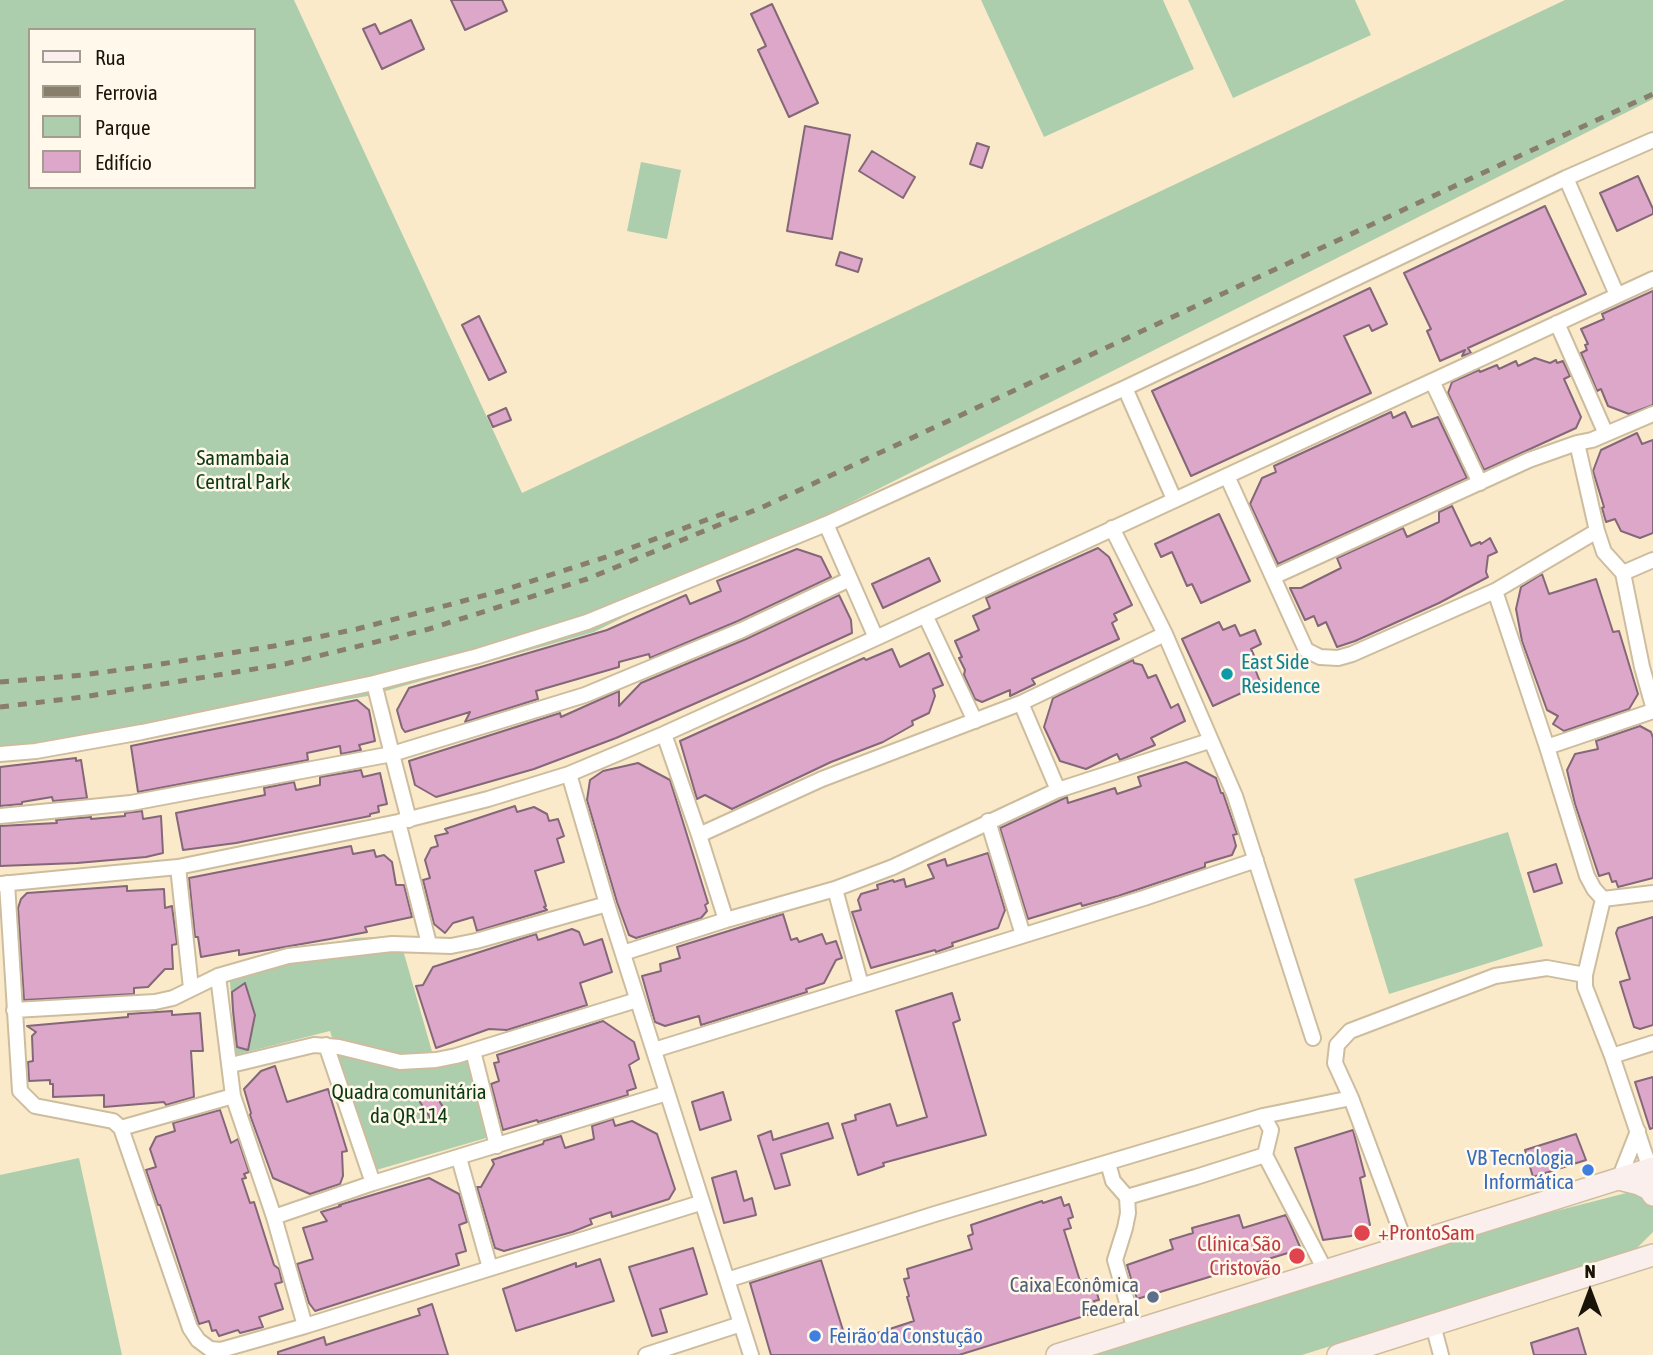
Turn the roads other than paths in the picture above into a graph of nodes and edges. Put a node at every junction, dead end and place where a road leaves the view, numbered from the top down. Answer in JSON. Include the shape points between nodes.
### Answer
{"nodes":[{"id":1,"x":1653,"y":139,"type":"edge"},
{"id":2,"x":1566,"y":178,"type":"junction"},
{"id":3,"x":1653,"y":279,"type":"edge"},
{"id":4,"x":1617,"y":295,"type":"junction"},
{"id":5,"x":1557,"y":323,"type":"junction"},
{"id":6,"x":1432,"y":381,"type":"junction"},
{"id":7,"x":1125,"y":388,"type":"junction"},
{"id":8,"x":1653,"y":414,"type":"edge"},
{"id":9,"x":1606,"y":434,"type":"junction"},
{"id":10,"x":1577,"y":443,"type":"junction"},
{"id":11,"x":1227,"y":476,"type":"junction"},
{"id":12,"x":1480,"y":483,"type":"junction"},
{"id":13,"x":1174,"y":499,"type":"junction"},
{"id":14,"x":826,"y":524,"type":"junction"},
{"id":15,"x":1112,"y":528,"type":"junction"},
{"id":16,"x":1597,"y":531,"type":"junction"},
{"id":17,"x":1653,"y":560,"type":"edge"},
{"id":18,"x":1623,"y":573,"type":"junction"},
{"id":19,"x":1273,"y":577,"type":"junction"},
{"id":20,"x":850,"y":579,"type":"junction"},
{"id":21,"x":1494,"y":591,"type":"junction"},
{"id":22,"x":925,"y":615,"type":"junction"},
{"id":23,"x":1165,"y":634,"type":"junction"},
{"id":24,"x":876,"y":638,"type":"junction"},
{"id":25,"x":374,"y":683,"type":"junction"},
{"id":26,"x":1021,"y":703,"type":"junction"},
{"id":27,"x":1653,"y":708,"type":"edge"},
{"id":28,"x":975,"y":721,"type":"junction"},
{"id":29,"x":664,"y":734,"type":"junction"},
{"id":30,"x":1209,"y":741,"type":"junction"},
{"id":31,"x":1547,"y":747,"type":"junction"},
{"id":32,"x":0,"y":754,"type":"edge"},
{"id":33,"x":391,"y":754,"type":"junction"},
{"id":34,"x":569,"y":774,"type":"junction"},
{"id":35,"x":1058,"y":790,"type":"junction"},
{"id":36,"x":0,"y":816,"type":"edge"},
{"id":37,"x":404,"y":821,"type":"junction"},
{"id":38,"x":988,"y":821,"type":"junction"},
{"id":39,"x":699,"y":835,"type":"junction"},
{"id":40,"x":1256,"y":860,"type":"junction"},
{"id":41,"x":178,"y":867,"type":"junction"},
{"id":42,"x":4,"y":883,"type":"edge"},
{"id":43,"x":835,"y":889,"type":"junction"},
{"id":44,"x":1653,"y":893,"type":"edge"},
{"id":45,"x":1604,"y":899,"type":"junction"},
{"id":46,"x":607,"y":904,"type":"junction"},
{"id":47,"x":726,"y":920,"type":"junction"},
{"id":48,"x":1023,"y":935,"type":"junction"},
{"id":49,"x":429,"y":944,"type":"junction"},
{"id":50,"x":622,"y":953,"type":"junction"},
{"id":51,"x":1585,"y":975,"type":"junction"},
{"id":52,"x":218,"y":976,"type":"junction"},
{"id":53,"x":861,"y":985,"type":"junction"},
{"id":54,"x":191,"y":988,"type":"junction"},
{"id":55,"x":638,"y":1000,"type":"junction"},
{"id":56,"x":14,"y":1010,"type":"junction"},
{"id":57,"x":1313,"y":1038,"type":"dead end"},
{"id":58,"x":1653,"y":1043,"type":"edge"},
{"id":59,"x":326,"y":1045,"type":"junction"},
{"id":60,"x":654,"y":1050,"type":"junction"},
{"id":61,"x":473,"y":1051,"type":"junction"},
{"id":62,"x":1612,"y":1056,"type":"junction"},
{"id":63,"x":231,"y":1065,"type":"junction"},
{"id":64,"x":667,"y":1093,"type":"junction"},
{"id":65,"x":233,"y":1096,"type":"junction"},
{"id":66,"x":1351,"y":1098,"type":"junction"},
{"id":67,"x":1263,"y":1116,"type":"junction"},
{"id":68,"x":121,"y":1128,"type":"junction"},
{"id":69,"x":1638,"y":1131,"type":"junction"},
{"id":70,"x":497,"y":1146,"type":"junction"},
{"id":71,"x":1265,"y":1155,"type":"junction"},
{"id":72,"x":459,"y":1158,"type":"junction"},
{"id":73,"x":1108,"y":1163,"type":"junction"},
{"id":74,"x":1651,"y":1168,"type":"edge"},
{"id":75,"x":1619,"y":1179,"type":"junction"},
{"id":76,"x":373,"y":1183,"type":"junction"},
{"id":77,"x":1653,"y":1195,"type":"edge"},
{"id":78,"x":1127,"y":1197,"type":"junction"},
{"id":79,"x":701,"y":1203,"type":"junction"},
{"id":80,"x":274,"y":1217,"type":"junction"},
{"id":81,"x":1406,"y":1245,"type":"junction"},
{"id":82,"x":1650,"y":1252,"type":"edge"},
{"id":83,"x":491,"y":1268,"type":"junction"},
{"id":84,"x":1325,"y":1270,"type":"junction"},
{"id":85,"x":727,"y":1280,"type":"junction"},
{"id":86,"x":741,"y":1324,"type":"junction"},
{"id":87,"x":1433,"y":1325,"type":"junction"},
{"id":88,"x":305,"y":1326,"type":"junction"},
{"id":89,"x":1135,"y":1330,"type":"junction"},
{"id":90,"x":214,"y":1352,"type":"edge"},
{"id":91,"x":646,"y":1355,"type":"edge"},
{"id":92,"x":751,"y":1355,"type":"edge"},
{"id":93,"x":1058,"y":1355,"type":"edge"},
{"id":94,"x":1338,"y":1355,"type":"edge"},
{"id":95,"x":1441,"y":1355,"type":"edge"}],
"edges":[{"from":1,"to":2,"type":"street"},
{"from":2,"to":4,"type":"street"},
{"from":2,"to":7,"type":"street"},
{"from":3,"to":4,"type":"street"},
{"from":4,"to":5,"type":"street"},
{"from":5,"to":6,"type":"street"},
{"from":5,"to":9,"type":"street"},
{"from":6,"to":11,"type":"street"},
{"from":6,"to":12,"type":"street"},
{"from":7,"to":13,"type":"street"},
{"from":7,"to":14,"type":"street"},
{"from":8,"to":9,"type":"street"},
{"from":9,"to":10,"type":"street"},
{"from":10,"to":12,"type":"street"},
{"from":10,"to":16,"type":"street"},
{"from":11,"to":13,"type":"street"},
{"from":11,"to":19,"type":"street"},
{"from":12,"to":19,"type":"street"},
{"from":13,"to":15,"type":"street"},
{"from":14,"to":20,"type":"street"},
{"from":14,"to":25,"type":"street","via":[[587,622]]},
{"from":15,"to":22,"type":"street"},
{"from":15,"to":23,"type":"street"},
{"from":16,"to":18,"type":"street","via":[[1604,552]]},
{"from":16,"to":21,"type":"street"},
{"from":17,"to":18,"type":"street"},
{"from":18,"to":27,"type":"street"},
{"from":19,"to":21,"type":"street","via":[[1306,650],[1320,657],[1352,654]]},
{"from":20,"to":24,"type":"street"},
{"from":20,"to":33,"type":"street","via":[[586,695]]},
{"from":21,"to":31,"type":"street"},
{"from":22,"to":24,"type":"street"},
{"from":22,"to":28,"type":"street"},
{"from":23,"to":26,"type":"street"},
{"from":23,"to":30,"type":"street"},
{"from":24,"to":29,"type":"street"},
{"from":25,"to":32,"type":"street","via":[[142,732]]},
{"from":25,"to":33,"type":"street"},
{"from":26,"to":28,"type":"street"},
{"from":26,"to":35,"type":"street"},
{"from":27,"to":31,"type":"street"},
{"from":28,"to":39,"type":"street","via":[[822,779]]},
{"from":29,"to":34,"type":"street"},
{"from":29,"to":39,"type":"street"},
{"from":30,"to":35,"type":"street"},
{"from":30,"to":40,"type":"street","via":[[1235,796]]},
{"from":31,"to":45,"type":"street","via":[[1587,876]]},
{"from":33,"to":36,"type":"street","via":[[131,803]]},
{"from":33,"to":37,"type":"street"},
{"from":34,"to":37,"type":"street"},
{"from":34,"to":46,"type":"street"},
{"from":35,"to":38,"type":"street"},
{"from":37,"to":41,"type":"street"},
{"from":37,"to":49,"type":"street"},
{"from":38,"to":43,"type":"street"},
{"from":38,"to":48,"type":"street"},
{"from":39,"to":47,"type":"street"},
{"from":40,"to":48,"type":"street"},
{"from":40,"to":57,"type":"street"},
{"from":41,"to":42,"type":"street"},
{"from":41,"to":54,"type":"street"},
{"from":42,"to":56,"type":"street"},
{"from":43,"to":47,"type":"street"},
{"from":43,"to":53,"type":"street"},
{"from":44,"to":45,"type":"street"},
{"from":45,"to":51,"type":"street"},
{"from":46,"to":49,"type":"street","via":[[476,941]]},
{"from":46,"to":50,"type":"street"},
{"from":47,"to":50,"type":"street"},
{"from":48,"to":53,"type":"street"},
{"from":49,"to":52,"type":"street","via":[[288,956]]},
{"from":50,"to":55,"type":"street"},
{"from":51,"to":62,"type":"street","via":[[1585,987]]},
{"from":51,"to":66,"type":"street","via":[[1546,968],[1494,976],[1350,1031],[1337,1045],[1335,1063]]},
{"from":52,"to":54,"type":"street"},
{"from":52,"to":63,"type":"street"},
{"from":53,"to":60,"type":"street"},
{"from":54,"to":56,"type":"street","via":[[155,1002]]},
{"from":55,"to":60,"type":"street"},
{"from":55,"to":61,"type":"street"},
{"from":56,"to":68,"type":"street","via":[[20,1091],[25,1099],[35,1106],[113,1121]]},
{"from":58,"to":62,"type":"street"},
{"from":59,"to":61,"type":"street","via":[[400,1062]]},
{"from":59,"to":63,"type":"street","via":[[301,1046]]},
{"from":59,"to":76,"type":"street"},
{"from":60,"to":64,"type":"street"},
{"from":61,"to":70,"type":"street"},
{"from":62,"to":69,"type":"street"},
{"from":63,"to":65,"type":"street"},
{"from":64,"to":70,"type":"street"},
{"from":64,"to":79,"type":"street"},
{"from":65,"to":68,"type":"street"},
{"from":65,"to":80,"type":"street"},
{"from":66,"to":67,"type":"street"},
{"from":66,"to":81,"type":"street"},
{"from":67,"to":71,"type":"street","via":[[1271,1130]]},
{"from":67,"to":73,"type":"street"},
{"from":68,"to":90,"type":"street","via":[[190,1328]]},
{"from":69,"to":74,"type":"street"},
{"from":69,"to":75,"type":"street"},
{"from":70,"to":72,"type":"street"},
{"from":71,"to":78,"type":"street"},
{"from":71,"to":84,"type":"street"},
{"from":72,"to":76,"type":"street"},
{"from":72,"to":83,"type":"street"},
{"from":73,"to":78,"type":"street","via":[[1113,1181]]},
{"from":73,"to":85,"type":"street"},
{"from":74,"to":75,"type":"main road"},
{"from":75,"to":77,"type":"main road","via":[[1639,1184]]},
{"from":75,"to":81,"type":"main road"},
{"from":76,"to":80,"type":"street"},
{"from":78,"to":89,"type":"street","via":[[1128,1213],[1115,1261]]},
{"from":79,"to":83,"type":"street"},
{"from":79,"to":85,"type":"street"},
{"from":80,"to":88,"type":"street"},
{"from":81,"to":84,"type":"main road"},
{"from":82,"to":87,"type":"main road"},
{"from":83,"to":88,"type":"street"},
{"from":84,"to":89,"type":"main road"},
{"from":85,"to":86,"type":"street"},
{"from":86,"to":91,"type":"street"},
{"from":86,"to":92,"type":"street"},
{"from":87,"to":94,"type":"main road"},
{"from":87,"to":95,"type":"street"},
{"from":88,"to":90,"type":"street"},
{"from":89,"to":93,"type":"main road"}]}
